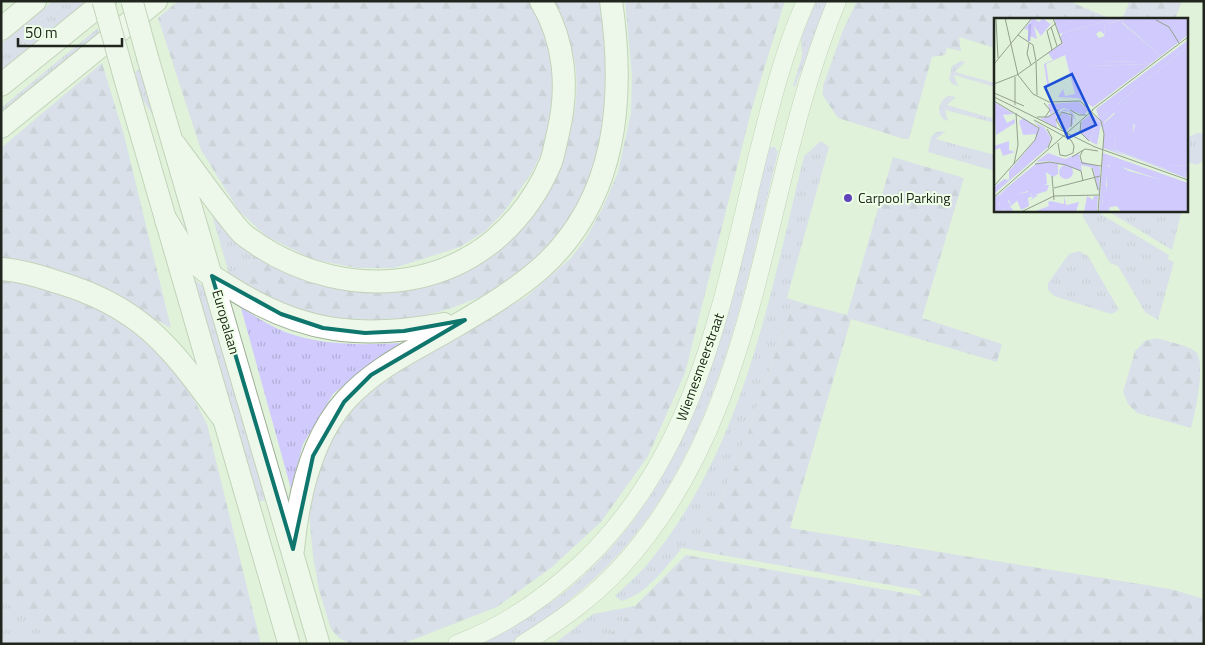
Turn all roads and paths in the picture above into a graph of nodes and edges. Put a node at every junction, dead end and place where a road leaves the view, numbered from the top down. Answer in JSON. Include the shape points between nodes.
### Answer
{"nodes":[{"id":1,"x":35,"y":1,"type":"edge"},
{"id":2,"x":104,"y":1,"type":"edge"},
{"id":3,"x":132,"y":1,"type":"edge"},
{"id":4,"x":156,"y":1,"type":"edge"},
{"id":5,"x":541,"y":1,"type":"edge"},
{"id":6,"x":611,"y":1,"type":"edge"},
{"id":7,"x":806,"y":1,"type":"edge"},
{"id":8,"x":837,"y":1,"type":"edge"},
{"id":9,"x":1,"y":28,"type":"edge"},
{"id":10,"x":1,"y":85,"type":"edge"},
{"id":11,"x":1,"y":127,"type":"edge"},
{"id":12,"x":175,"y":145,"type":"junction"},
{"id":13,"x":166,"y":220,"type":"junction"},
{"id":14,"x":1,"y":269,"type":"edge"},
{"id":15,"x":212,"y":276,"type":"junction"},
{"id":16,"x":465,"y":320,"type":"junction"},
{"id":17,"x":223,"y":418,"type":"junction"},
{"id":18,"x":293,"y":549,"type":"junction"},
{"id":19,"x":280,"y":616,"type":"junction"},
{"id":20,"x":321,"y":641,"type":"edge"},
{"id":21,"x":280,"y":644,"type":"edge"},
{"id":22,"x":289,"y":644,"type":"edge"},
{"id":23,"x":457,"y":644,"type":"edge"},
{"id":24,"x":523,"y":644,"type":"edge"}],
"edges":[{"from":1,"to":9,"type":"highway"},
{"from":2,"to":10,"type":"highway"},
{"from":2,"to":13,"type":"highway","bridge":true},
{"from":3,"to":12,"type":"highway","name":"Europalaan","bridge":true},
{"from":4,"to":11,"type":"highway"},
{"from":5,"to":12,"type":"highway","via":[[550,16],[564,63],[563,112],[551,162],[527,204],[494,241],[457,264],[414,279],[370,283],[312,273],[279,258],[242,234]]},
{"from":6,"to":16,"type":"highway","via":[[618,101],[608,157],[600,178],[576,228],[559,249],[523,282]]},
{"from":7,"to":23,"type":"main road","name":"Wiemesmeerstraat","via":[[770,105],[706,358],[689,406],[661,464],[634,505],[600,546],[558,586],[520,613]]},
{"from":8,"to":24,"type":"main road","name":"Wiemesmeerstraat","via":[[812,66],[796,122],[736,358],[699,452],[678,492],[620,568],[586,600]]},
{"from":12,"to":15,"type":"highway","name":"Europalaan"},
{"from":13,"to":15,"type":"highway","via":[[193,260]]},
{"from":13,"to":17,"type":"highway"},
{"from":14,"to":17,"type":"highway","via":[[75,287],[134,316],[156,334],[183,364]]},
{"from":15,"to":16,"type":"highway","via":[[247,298],[322,328],[365,333],[394,332]]},
{"from":15,"to":18,"type":"highway","name":"Europalaan"},
{"from":16,"to":18,"type":"highway","via":[[371,375],[344,402],[312,456],[297,514]]},
{"from":17,"to":19,"type":"highway"},
{"from":18,"to":20,"type":"highway","name":"Europalaan"},
{"from":19,"to":21,"type":"main road"},
{"from":19,"to":22,"type":"highway"}]}
